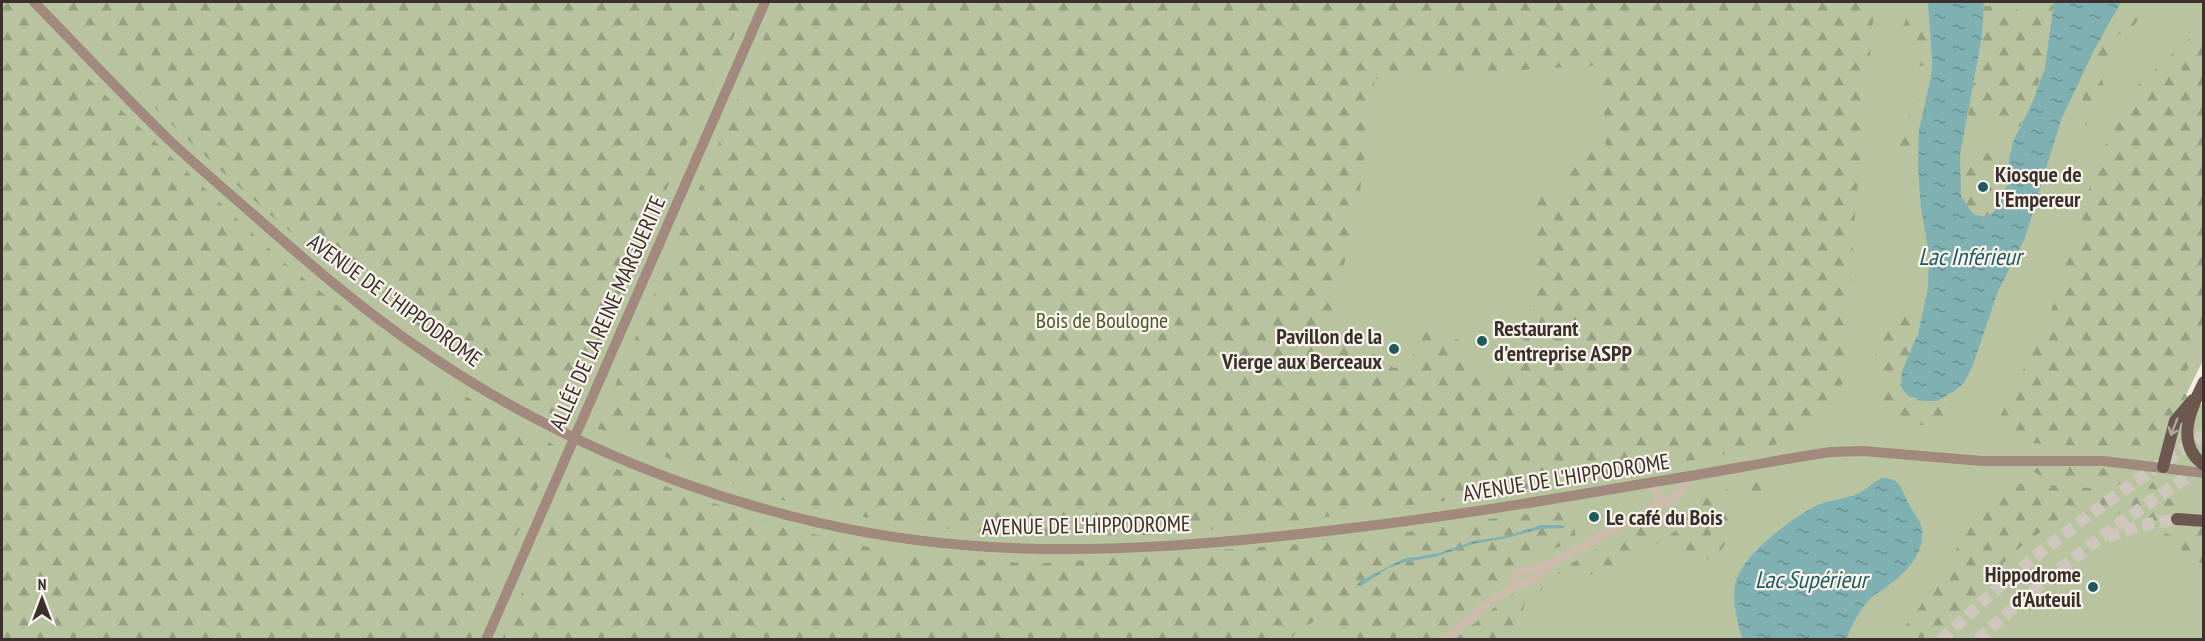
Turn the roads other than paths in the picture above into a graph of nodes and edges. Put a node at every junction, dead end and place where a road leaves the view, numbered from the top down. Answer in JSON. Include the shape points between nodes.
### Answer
{"nodes":[{"id":1,"x":34,"y":2,"type":"edge"},
{"id":2,"x":765,"y":2,"type":"edge"},
{"id":3,"x":2204,"y":382,"type":"edge"},
{"id":4,"x":2197,"y":394,"type":"junction"},
{"id":5,"x":574,"y":438,"type":"junction"},
{"id":6,"x":2204,"y":465,"type":"edge"},
{"id":7,"x":2163,"y":467,"type":"junction"},
{"id":8,"x":2180,"y":469,"type":"junction"},
{"id":9,"x":2204,"y":473,"type":"edge"},
{"id":10,"x":1686,"y":477,"type":"junction"},
{"id":11,"x":2204,"y":478,"type":"edge"},
{"id":12,"x":1650,"y":483,"type":"junction"},
{"id":13,"x":1659,"y":505,"type":"junction"},
{"id":14,"x":2177,"y":519,"type":"tunnel mouth"},
{"id":15,"x":2204,"y":521,"type":"edge"},
{"id":16,"x":1546,"y":566,"type":"junction"},
{"id":17,"x":1517,"y":584,"type":"junction"},
{"id":18,"x":486,"y":639,"type":"edge"},
{"id":19,"x":1446,"y":639,"type":"edge"}],
"edges":[{"from":1,"to":5,"type":"main road","name":"AVENUE DE L'HIPPODROME","via":[[167,138],[323,276],[425,353],[507,404]]},
{"from":2,"to":5,"type":"main road","name":"ALLÉE DE LA REINE MARGUERITE"},
{"from":3,"to":4,"type":"highway"},
{"from":4,"to":6,"type":"highway","via":[[2187,434],[2194,455]]},
{"from":4,"to":7,"type":"highway","one_way":true,"via":[[2175,421]]},
{"from":5,"to":12,"type":"main road","name":"AVENUE DE L'HIPPODROME","via":[[652,472],[788,515],[873,533],[961,545],[1042,549],[1216,542],[1356,528]]},
{"from":5,"to":18,"type":"main road","name":"ALLÉE DE LA REINE MARGUERITE"},
{"from":7,"to":8,"type":"main road","name":"AVENUE DE L'HIPPODROME"},
{"from":7,"to":10,"type":"main road","name":"AVENUE DE L'HIPPODROME","via":[[2103,461],[1982,461],[1863,451]]},
{"from":8,"to":9,"type":"main road"},
{"from":8,"to":11,"type":"main road"},
{"from":10,"to":12,"type":"main road","name":"AVENUE DE L'HIPPODROME"},
{"from":10,"to":13,"type":"street","via":[[1676,498]]},
{"from":12,"to":13,"type":"street","via":[[1658,494]]},
{"from":13,"to":16,"type":"street"},
{"from":14,"to":15,"type":"highway"},
{"from":16,"to":17,"type":"street","via":[[1531,582]]},
{"from":16,"to":17,"type":"street","via":[[1519,572]]},
{"from":17,"to":19,"type":"street"}]}
